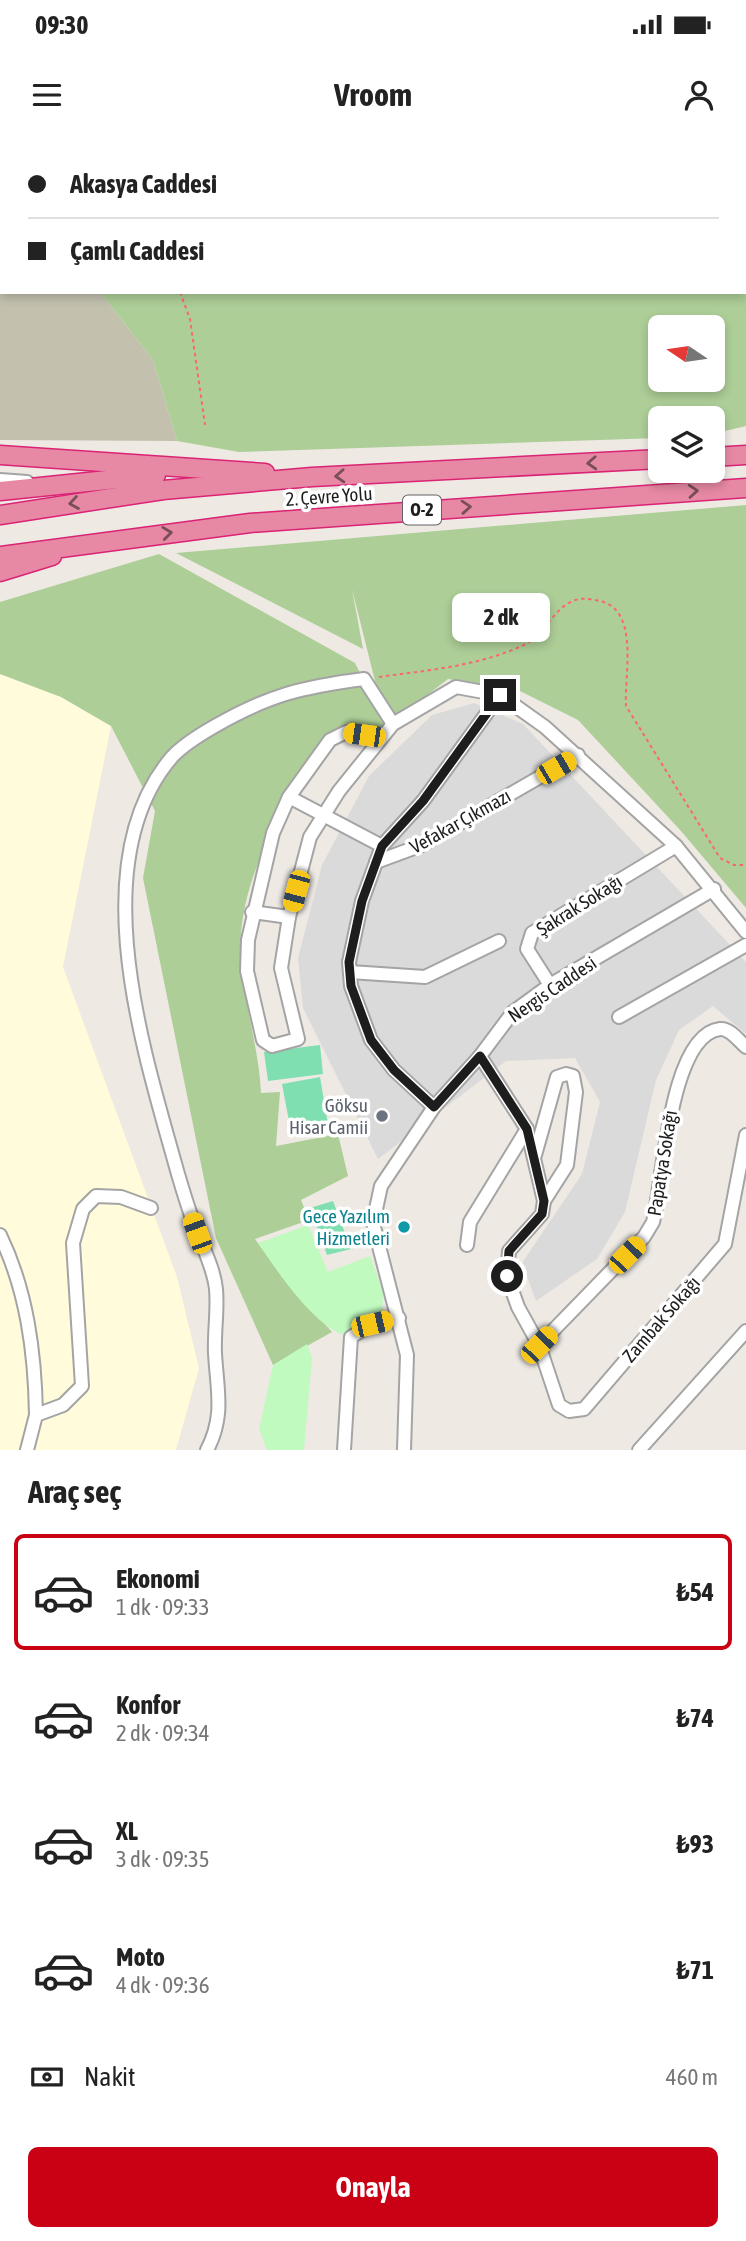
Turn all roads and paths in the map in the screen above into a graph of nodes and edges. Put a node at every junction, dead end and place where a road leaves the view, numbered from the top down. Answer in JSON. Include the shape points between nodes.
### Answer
{"nodes":[{"id":1,"x":181,"y":294,"type":"edge"},
{"id":2,"x":205,"y":425,"type":"dead end"},
{"id":3,"x":0,"y":455,"type":"edge"},
{"id":4,"x":746,"y":455,"type":"edge"},
{"id":5,"x":725,"y":456,"type":"edge"},
{"id":6,"x":648,"y":460,"type":"edge"},
{"id":7,"x":222,"y":469,"type":"junction"},
{"id":8,"x":312,"y":477,"type":"junction"},
{"id":9,"x":0,"y":480,"type":"edge"},
{"id":10,"x":62,"y":484,"type":"junction"},
{"id":11,"x":746,"y":488,"type":"edge"},
{"id":12,"x":0,"y":491,"type":"edge"},
{"id":13,"x":0,"y":515,"type":"edge"},
{"id":14,"x":99,"y":541,"type":"junction"},
{"id":15,"x":0,"y":556,"type":"edge"},
{"id":16,"x":0,"y":572,"type":"edge"},
{"id":17,"x":364,"y":679,"type":"junction"},
{"id":18,"x":500,"y":695,"type":"junction"},
{"id":19,"x":393,"y":724,"type":"junction"},
{"id":20,"x":382,"y":737,"type":"junction"},
{"id":21,"x":578,"y":755,"type":"junction"},
{"id":22,"x":289,"y":797,"type":"junction"},
{"id":23,"x":324,"y":815,"type":"junction"},
{"id":24,"x":382,"y":846,"type":"junction"},
{"id":25,"x":676,"y":846,"type":"junction"},
{"id":26,"x":376,"y":863,"type":"junction"},
{"id":27,"x":746,"y":865,"type":"edge"},
{"id":28,"x":714,"y":889,"type":"junction"},
{"id":29,"x":252,"y":912,"type":"junction"},
{"id":30,"x":289,"y":917,"type":"junction"},
{"id":31,"x":746,"y":932,"type":"edge"},
{"id":32,"x":499,"y":941,"type":"dead end"},
{"id":33,"x":746,"y":945,"type":"edge"},
{"id":34,"x":350,"y":972,"type":"junction"},
{"id":35,"x":550,"y":985,"type":"junction"},
{"id":36,"x":619,"y":1017,"type":"dead end"},
{"id":37,"x":746,"y":1047,"type":"edge"},
{"id":38,"x":480,"y":1056,"type":"junction"},
{"id":39,"x":434,"y":1107,"type":"junction"},
{"id":40,"x":527,"y":1129,"type":"junction"},
{"id":41,"x":746,"y":1135,"type":"edge"},
{"id":42,"x":534,"y":1157,"type":"junction"},
{"id":43,"x":544,"y":1201,"type":"junction"},
{"id":44,"x":151,"y":1208,"type":"dead end"},
{"id":45,"x":0,"y":1235,"type":"edge"},
{"id":46,"x":467,"y":1245,"type":"dead end"},
{"id":47,"x":399,"y":1318,"type":"junction"},
{"id":48,"x":746,"y":1331,"type":"edge"},
{"id":49,"x":539,"y":1345,"type":"junction"},
{"id":50,"x":36,"y":1415,"type":"junction"},
{"id":51,"x":27,"y":1450,"type":"edge"},
{"id":52,"x":207,"y":1450,"type":"edge"},
{"id":53,"x":344,"y":1450,"type":"edge"},
{"id":54,"x":404,"y":1450,"type":"edge"},
{"id":55,"x":639,"y":1450,"type":"edge"}],
"edges":[{"from":1,"to":2,"type":"path","via":[[190,319]]},
{"from":3,"to":7,"type":"highway"},
{"from":4,"to":5,"type":"highway"},
{"from":6,"to":8,"type":"highway","name":"2. Çevre Yolu","number":"O-2","one_way":true},
{"from":7,"to":8,"type":"highway"},
{"from":7,"to":10,"type":"highway"},
{"from":8,"to":13,"type":"highway","name":"2. Çevre Yolu","number":"O-2","one_way":true,"via":[[163,490]]},
{"from":9,"to":10,"type":"street"},
{"from":10,"to":12,"type":"highway"},
{"from":14,"to":11,"type":"highway","name":"2. Çevre Yolu","number":"O-2","one_way":true,"via":[[250,523]]},
{"from":14,"to":15,"type":"highway","name":"2. Çevre Yolu","number":"O-2"},
{"from":14,"to":16,"type":"highway"},
{"from":17,"to":19,"type":"street"},
{"from":17,"to":27,"type":"path","via":[[479,663],[529,643],[572,601],[590,598],[610,603],[621,616],[628,637],[626,706],[720,858]]},
{"from":17,"to":52,"type":"street","via":[[314,686],[258,702],[204,732],[173,756],[150,789],[132,843],[125,924],[135,1007],[179,1175],[216,1290],[221,1416]]},
{"from":18,"to":19,"type":"street","via":[[456,687]]},
{"from":18,"to":21,"type":"street"},
{"from":18,"to":24,"type":"street","via":[[423,801]]},
{"from":19,"to":20,"type":"street"},
{"from":20,"to":22,"type":"street","via":[[346,732],[330,740]]},
{"from":20,"to":23,"type":"street"},
{"from":21,"to":25,"type":"street"},
{"from":21,"to":26,"type":"street","name":"Vefakar Çıkmazı","via":[[422,845]]},
{"from":22,"to":23,"type":"street","name":"Vefakar Çıkmazı"},
{"from":22,"to":29,"type":"street","via":[[273,833]]},
{"from":23,"to":24,"type":"street","name":"Vefakar Çıkmazı"},
{"from":23,"to":30,"type":"street","via":[[310,837]]},
{"from":24,"to":26,"type":"street"},
{"from":25,"to":28,"type":"street"},
{"from":25,"to":35,"type":"street","name":"Şakrak Sokağı","via":[[532,933],[527,949]]},
{"from":26,"to":34,"type":"street","via":[[362,901]]},
{"from":28,"to":31,"type":"street"},
{"from":28,"to":35,"type":"street","name":"Nergis Caddesi"},
{"from":29,"to":30,"type":"street"},
{"from":29,"to":30,"type":"street","via":[[247,971],[263,1040],[272,1046],[298,1039],[281,968]]},
{"from":32,"to":34,"type":"street","via":[[425,977]]},
{"from":33,"to":36,"type":"street"},
{"from":34,"to":39,"type":"street","via":[[371,1040],[394,1070]]},
{"from":35,"to":38,"type":"street","name":"Nergis Caddesi","via":[[503,1021]]},
{"from":37,"to":49,"type":"street","name":"Papatya Sokağı","via":[[720,1029],[705,1036],[693,1053],[672,1100],[653,1222],[644,1237]]},
{"from":38,"to":39,"type":"street","name":"Nergis Caddesi"},
{"from":38,"to":40,"type":"street"},
{"from":39,"to":47,"type":"street","name":"Nergis Caddesi","via":[[381,1186],[373,1223]]},
{"from":40,"to":42,"type":"street"},
{"from":40,"to":46,"type":"street","via":[[470,1222]]},
{"from":41,"to":49,"type":"street","name":"Zambak Sokağı","via":[[725,1244],[584,1409],[569,1411],[559,1405]]},
{"from":42,"to":43,"type":"street"},
{"from":42,"to":43,"type":"street","via":[[556,1077],[573,1076],[576,1092],[567,1165]]},
{"from":43,"to":49,"type":"street","via":[[542,1214],[509,1251],[507,1276]]},
{"from":44,"to":50,"type":"street","via":[[121,1197],[96,1196],[83,1209],[73,1244],[82,1387],[63,1405]]},
{"from":45,"to":50,"type":"street","via":[[17,1270],[25,1307]]},
{"from":47,"to":53,"type":"street","via":[[372,1324],[351,1338]]},
{"from":47,"to":54,"type":"street","name":"Nergis Caddesi","via":[[407,1355]]},
{"from":48,"to":55,"type":"street"},
{"from":50,"to":51,"type":"street"}]}
